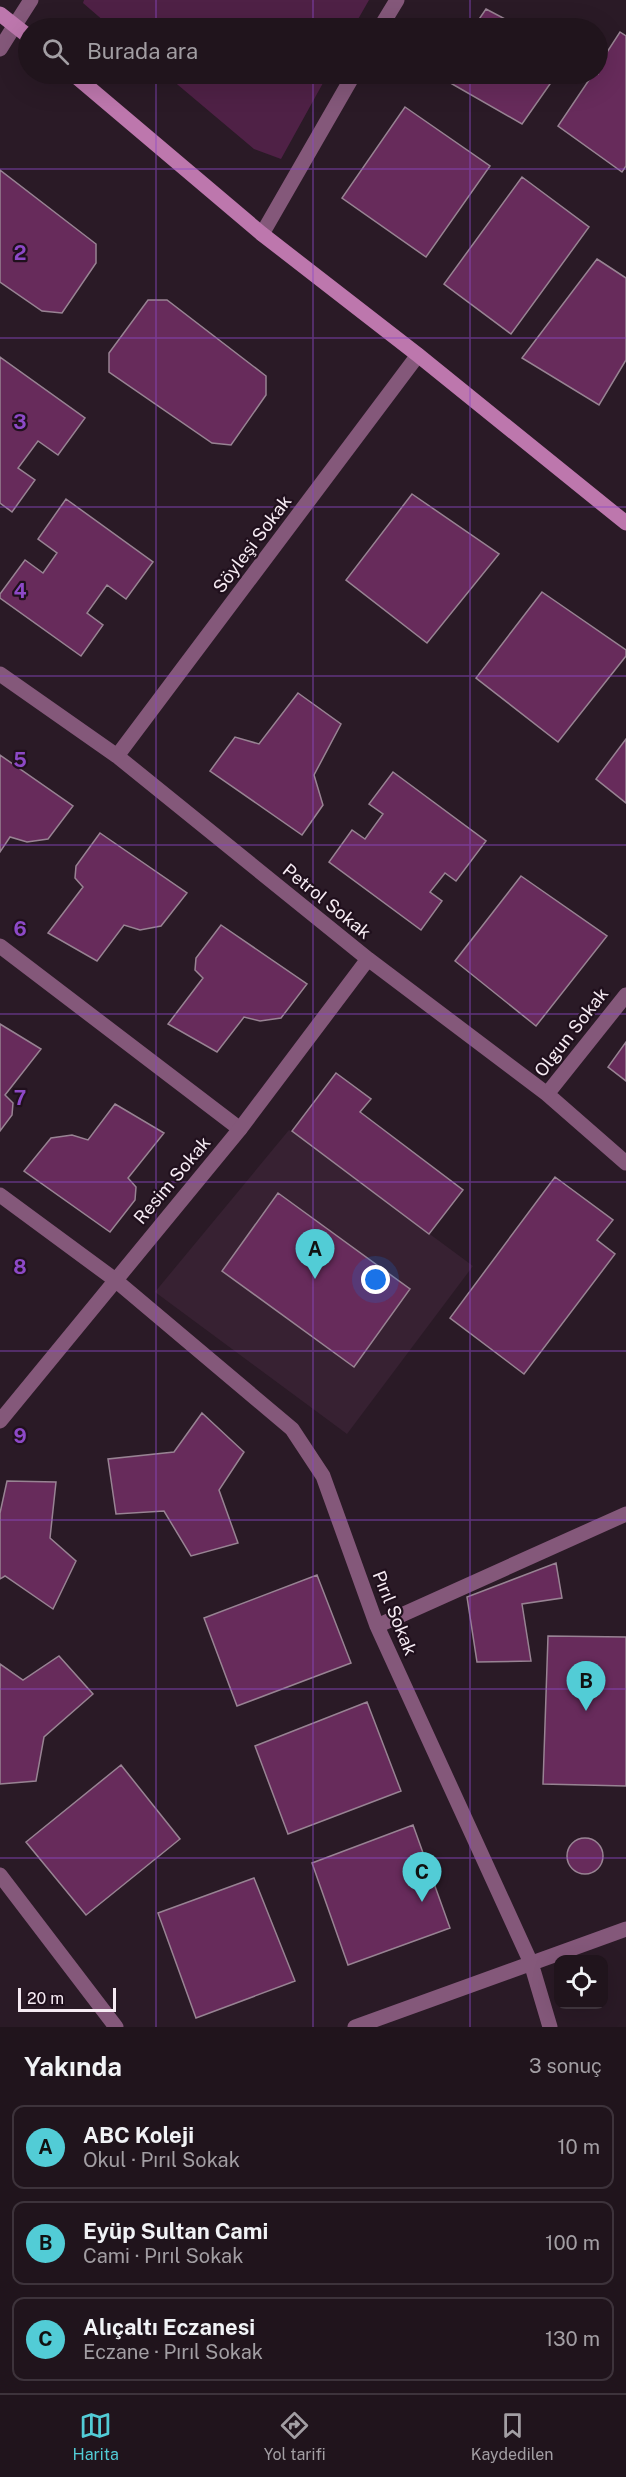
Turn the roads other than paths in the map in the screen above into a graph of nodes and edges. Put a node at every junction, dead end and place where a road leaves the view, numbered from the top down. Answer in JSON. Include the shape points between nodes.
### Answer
{"nodes":[{"id":1,"x":31,"y":0,"type":"edge"},
{"id":2,"x":397,"y":0,"type":"edge"},
{"id":3,"x":0,"y":14,"type":"edge"},
{"id":4,"x":19,"y":18,"type":"edge"},
{"id":5,"x":386,"y":18,"type":"edge"},
{"id":6,"x":18,"y":20,"type":"edge"},
{"id":7,"x":15,"y":25,"type":"junction"},
{"id":8,"x":18,"y":28,"type":"edge"},
{"id":9,"x":0,"y":49,"type":"edge"},
{"id":10,"x":85,"y":84,"type":"edge"},
{"id":11,"x":348,"y":84,"type":"edge"},
{"id":12,"x":262,"y":234,"type":"junction"},
{"id":13,"x":418,"y":355,"type":"junction"},
{"id":14,"x":626,"y":523,"type":"edge"},
{"id":15,"x":0,"y":674,"type":"edge"},
{"id":16,"x":117,"y":756,"type":"junction"},
{"id":17,"x":0,"y":946,"type":"edge"},
{"id":18,"x":368,"y":959,"type":"junction"},
{"id":19,"x":626,"y":995,"type":"edge"},
{"id":20,"x":547,"y":1094,"type":"junction"},
{"id":21,"x":240,"y":1129,"type":"junction"},
{"id":22,"x":626,"y":1163,"type":"edge"},
{"id":23,"x":0,"y":1195,"type":"edge"},
{"id":24,"x":114,"y":1280,"type":"junction"},
{"id":25,"x":0,"y":1421,"type":"edge"},
{"id":26,"x":626,"y":1514,"type":"edge"},
{"id":27,"x":377,"y":1626,"type":"junction"},
{"id":28,"x":0,"y":1875,"type":"edge"},
{"id":29,"x":626,"y":1929,"type":"edge"},
{"id":30,"x":531,"y":1963,"type":"junction"},
{"id":31,"x":116,"y":2027,"type":"edge"},
{"id":32,"x":355,"y":2027,"type":"edge"},
{"id":33,"x":550,"y":2027,"type":"edge"}],
"edges":[{"from":1,"to":4,"type":"street"},
{"from":2,"to":5,"type":"street"},
{"from":3,"to":7,"type":"main road"},
{"from":6,"to":7,"type":"street"},
{"from":7,"to":8,"type":"main road"},
{"from":7,"to":9,"type":"street"},
{"from":10,"to":12,"type":"main road"},
{"from":11,"to":12,"type":"street"},
{"from":12,"to":13,"type":"main road"},
{"from":13,"to":14,"type":"main road"},
{"from":13,"to":16,"type":"street","name":"Söyleşi Sokak"},
{"from":15,"to":16,"type":"street","name":"Petrol Sokak"},
{"from":16,"to":18,"type":"street","name":"Petrol Sokak"},
{"from":17,"to":21,"type":"street"},
{"from":18,"to":20,"type":"street","name":"Petrol Sokak"},
{"from":18,"to":21,"type":"street","name":"Resim Sokak"},
{"from":19,"to":20,"type":"street","name":"Olgun Sokak"},
{"from":20,"to":22,"type":"street","name":"Petrol Sokak"},
{"from":21,"to":24,"type":"street","name":"Resim Sokak"},
{"from":23,"to":24,"type":"street","name":"Pırıl Sokak"},
{"from":24,"to":25,"type":"street","name":"Resim Sokak"},
{"from":24,"to":27,"type":"street","name":"Pırıl Sokak","via":[[292,1429],[323,1476]]},
{"from":26,"to":27,"type":"street"},
{"from":27,"to":30,"type":"street","name":"Pırıl Sokak"},
{"from":28,"to":31,"type":"street"},
{"from":29,"to":30,"type":"street"},
{"from":30,"to":32,"type":"street"},
{"from":30,"to":33,"type":"street","name":"Pırıl Sokak"}]}
